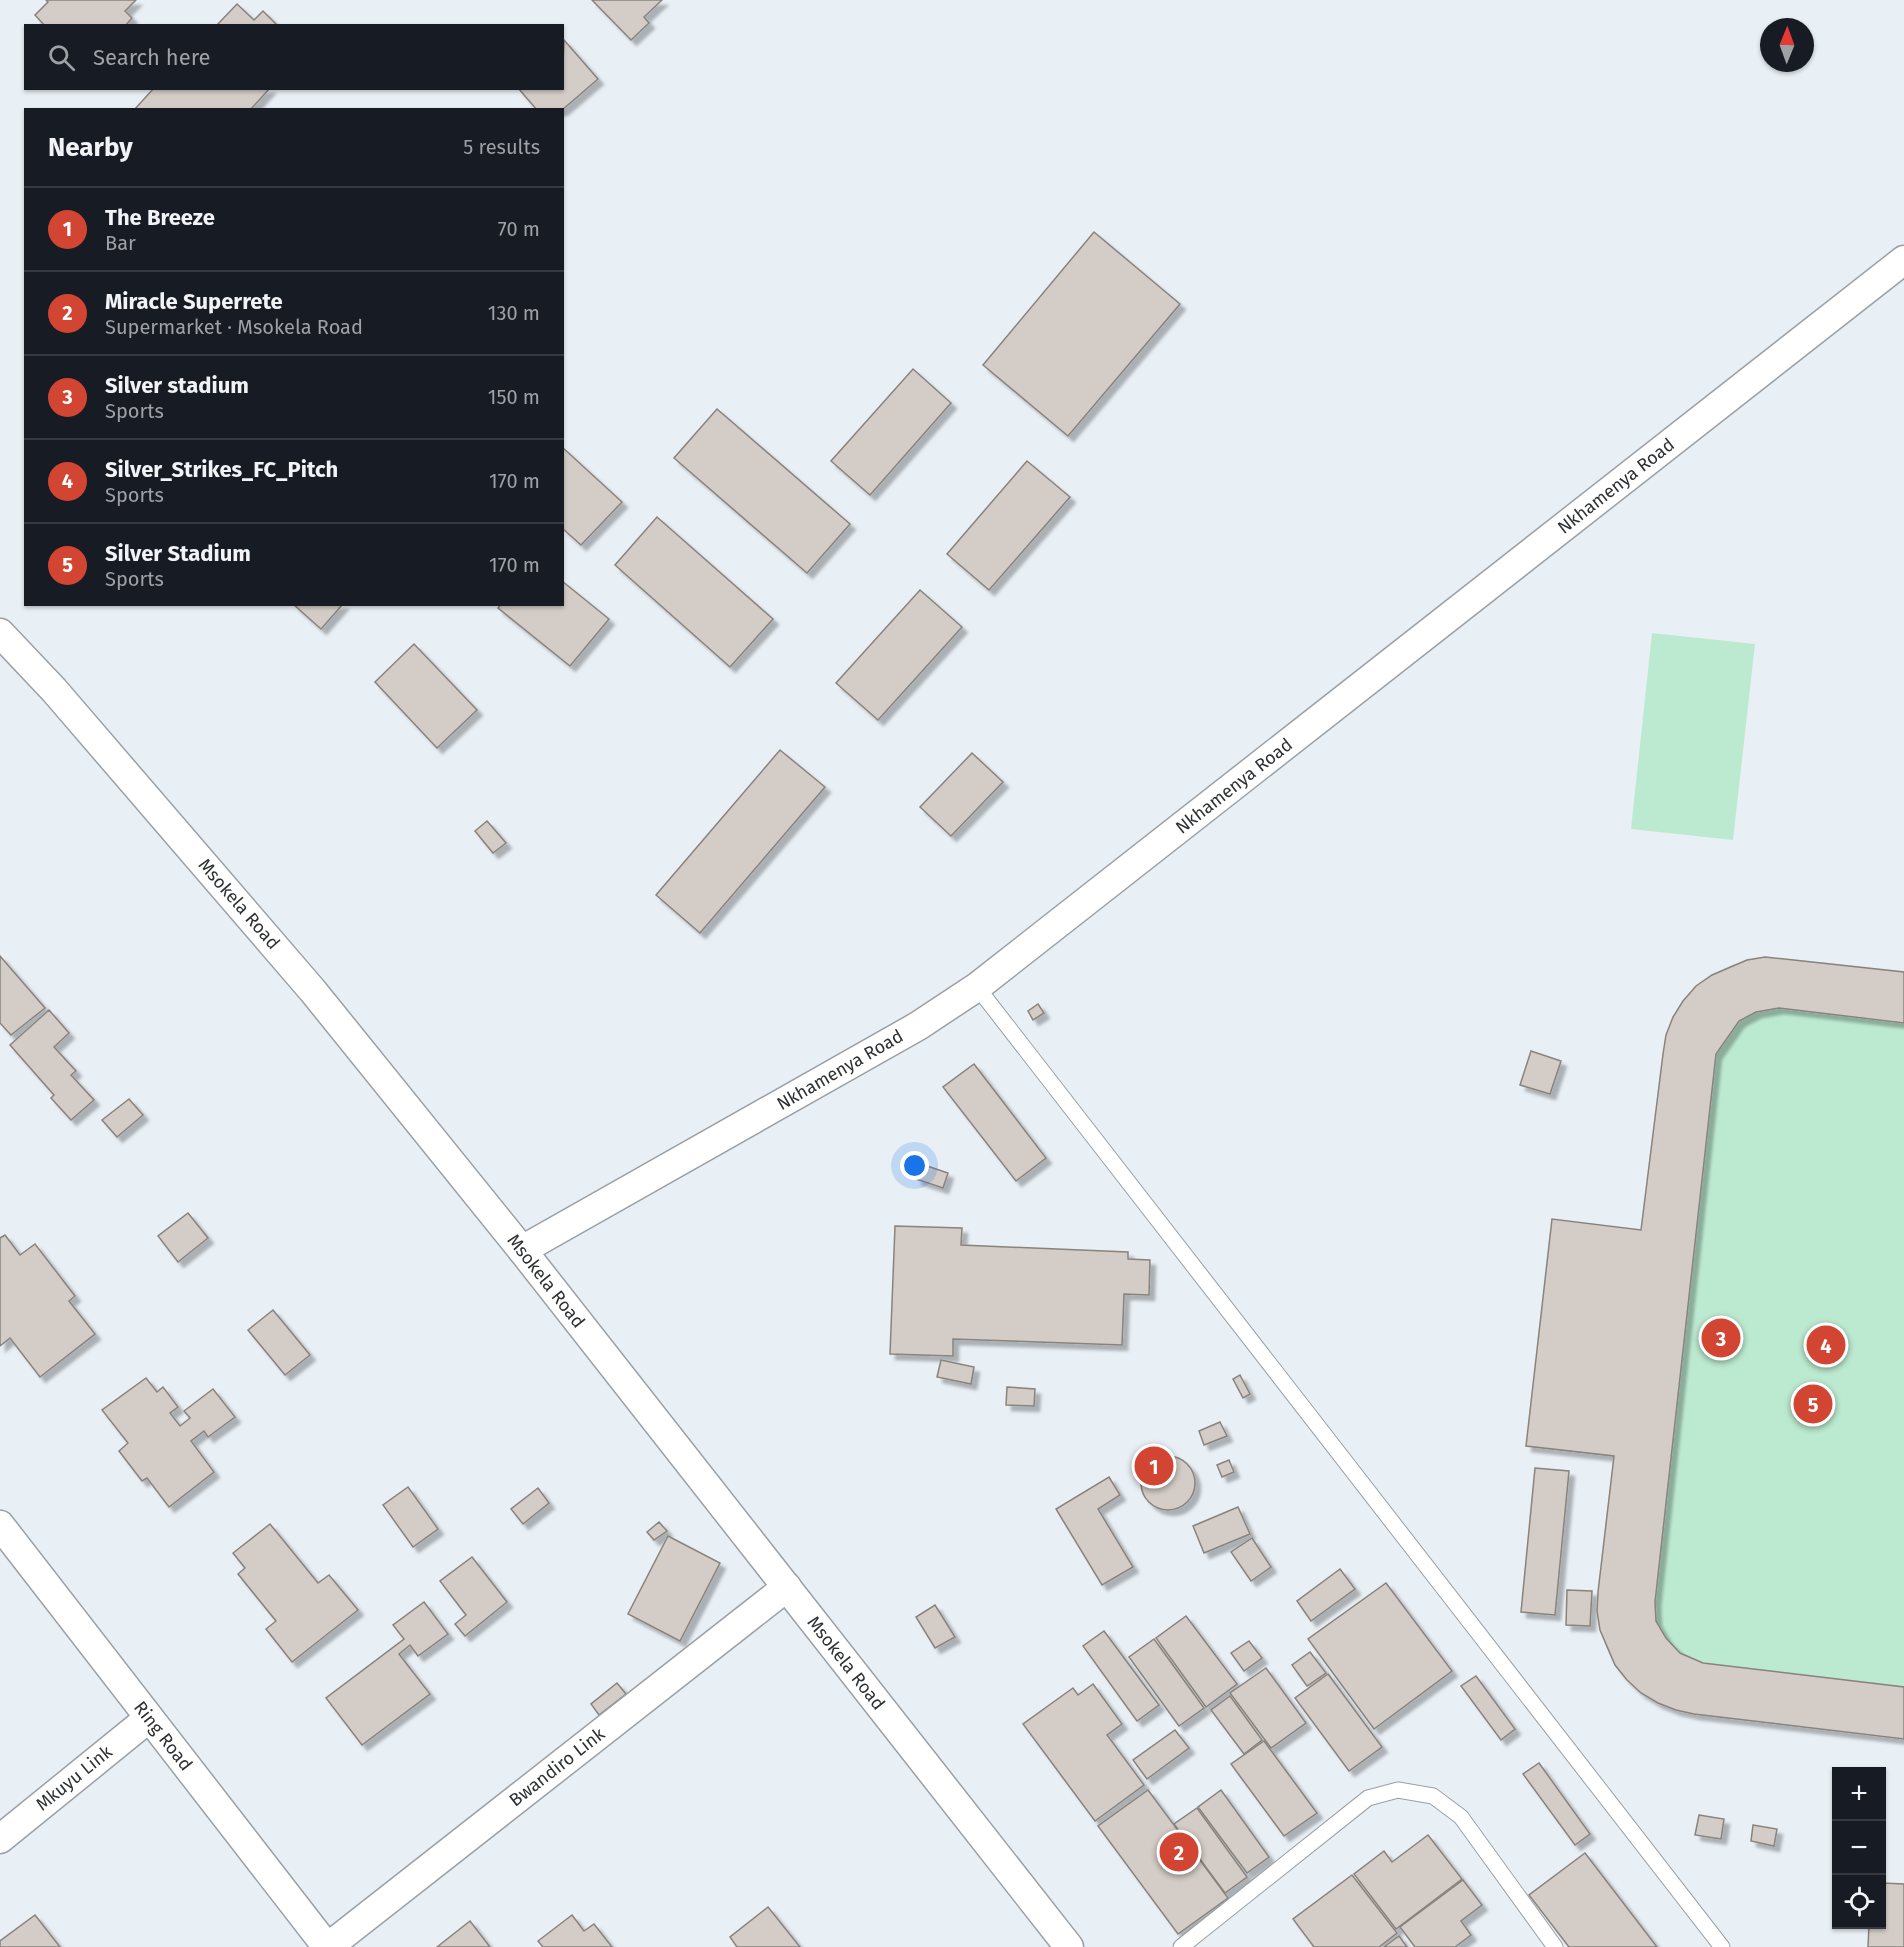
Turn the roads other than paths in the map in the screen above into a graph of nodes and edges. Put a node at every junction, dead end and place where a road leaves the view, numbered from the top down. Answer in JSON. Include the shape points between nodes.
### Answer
{"nodes":[{"id":1,"x":1904,"y":260,"type":"edge"},
{"id":2,"x":0,"y":633,"type":"edge"},
{"id":3,"x":977,"y":987,"type":"junction"},
{"id":4,"x":522,"y":1250,"type":"junction"},
{"id":5,"x":0,"y":1525,"type":"edge"},
{"id":6,"x":787,"y":1587,"type":"junction"},
{"id":7,"x":149,"y":1718,"type":"junction"},
{"id":8,"x":0,"y":1839,"type":"edge"},
{"id":9,"x":327,"y":1947,"type":"edge"},
{"id":10,"x":1069,"y":1947,"type":"edge"},
{"id":11,"x":1181,"y":1947,"type":"edge"},
{"id":12,"x":1555,"y":1947,"type":"edge"},
{"id":13,"x":1722,"y":1947,"type":"edge"}],
"edges":[{"from":1,"to":3,"type":"street","name":"Nkhamenya Road"},
{"from":2,"to":4,"type":"street","name":"Msokela Road","via":[[54,690],[313,991]]},
{"from":3,"to":4,"type":"street","name":"Nkhamenya Road","via":[[918,1026]]},
{"from":3,"to":13,"type":"lane"},
{"from":4,"to":6,"type":"street","name":"Msokela Road"},
{"from":5,"to":7,"type":"street","name":"Ring Road"},
{"from":6,"to":9,"type":"street","name":"Bwandiro Link"},
{"from":6,"to":10,"type":"street","name":"Msokela Road"},
{"from":7,"to":8,"type":"street","name":"Mkuyu Link"},
{"from":7,"to":9,"type":"street","name":"Ring Road"},
{"from":11,"to":12,"type":"lane","via":[[1368,1798],[1398,1790],[1433,1796],[1461,1817]]}]}
